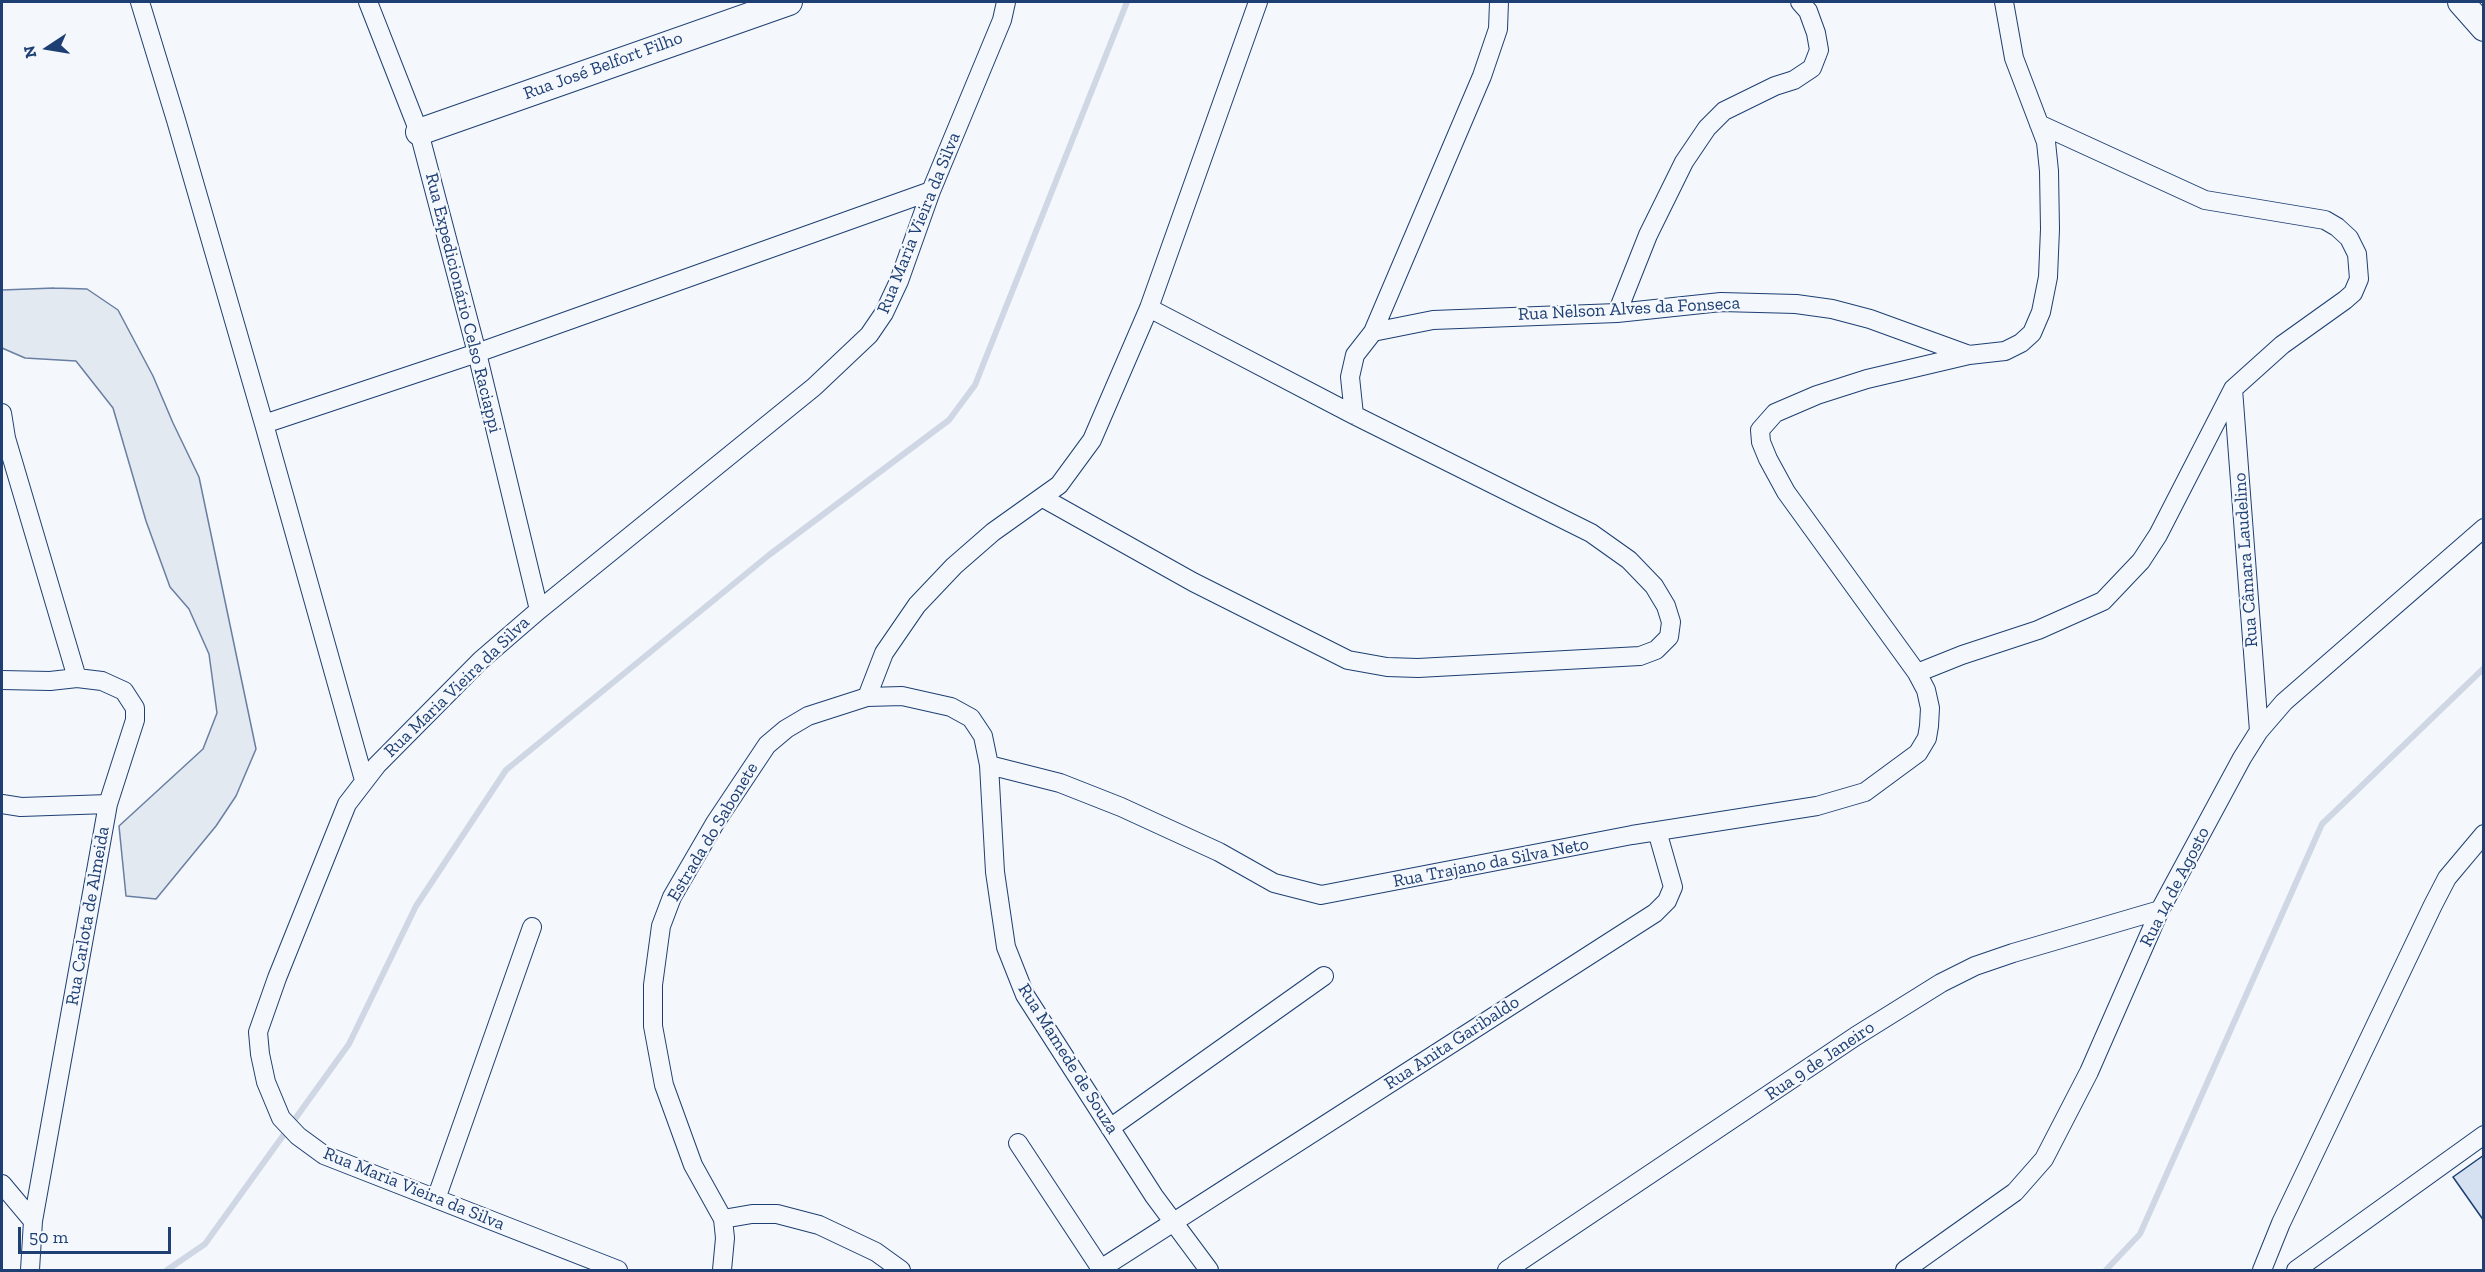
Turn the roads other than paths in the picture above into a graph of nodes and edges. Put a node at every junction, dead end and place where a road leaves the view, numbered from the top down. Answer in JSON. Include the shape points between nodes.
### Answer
{"nodes":[{"id":1,"x":140,"y":2,"type":"edge"},
{"id":2,"x":368,"y":2,"type":"edge"},
{"id":3,"x":789,"y":2,"type":"edge"},
{"id":4,"x":1006,"y":2,"type":"edge"},
{"id":5,"x":1258,"y":2,"type":"edge"},
{"id":6,"x":1499,"y":2,"type":"edge"},
{"id":7,"x":1800,"y":2,"type":"edge"},
{"id":8,"x":2004,"y":2,"type":"edge"},
{"id":9,"x":2461,"y":2,"type":"edge"},
{"id":10,"x":2484,"y":28,"type":"edge"},
{"id":11,"x":2038,"y":124,"type":"junction"},
{"id":12,"x":419,"y":132,"type":"junction"},
{"id":13,"x":931,"y":190,"type":"junction"},
{"id":14,"x":1149,"y":308,"type":"junction"},
{"id":15,"x":1617,"y":313,"type":"junction"},
{"id":16,"x":1373,"y":332,"type":"junction"},
{"id":17,"x":477,"y":353,"type":"junction"},
{"id":18,"x":1969,"y":355,"type":"junction"},
{"id":19,"x":2233,"y":389,"type":"junction"},
{"id":20,"x":2,"y":413,"type":"edge"},
{"id":21,"x":1354,"y":415,"type":"junction"},
{"id":22,"x":264,"y":424,"type":"junction"},
{"id":23,"x":4,"y":437,"type":"edge"},
{"id":24,"x":1043,"y":498,"type":"junction"},
{"id":25,"x":2484,"y":528,"type":"edge"},
{"id":26,"x":539,"y":610,"type":"junction"},
{"id":27,"x":1917,"y":673,"type":"junction"},
{"id":28,"x":77,"y":678,"type":"junction"},
{"id":29,"x":2,"y":680,"type":"edge"},
{"id":30,"x":867,"y":697,"type":"junction"},
{"id":31,"x":2259,"y":731,"type":"junction"},
{"id":32,"x":989,"y":765,"type":"junction"},
{"id":33,"x":364,"y":780,"type":"junction"},
{"id":34,"x":2,"y":804,"type":"edge"},
{"id":35,"x":108,"y":804,"type":"junction"},
{"id":36,"x":1657,"y":831,"type":"junction"},
{"id":37,"x":2484,"y":834,"type":"edge"},
{"id":38,"x":2160,"y":910,"type":"junction"},
{"id":39,"x":532,"y":927,"type":"dead end"},
{"id":40,"x":1324,"y":976,"type":"dead end"},
{"id":41,"x":1110,"y":1128,"type":"junction"},
{"id":42,"x":2484,"y":1135,"type":"edge"},
{"id":43,"x":1018,"y":1143,"type":"dead end"},
{"id":44,"x":2,"y":1184,"type":"edge"},
{"id":45,"x":436,"y":1199,"type":"junction"},
{"id":46,"x":723,"y":1219,"type":"junction"},
{"id":47,"x":33,"y":1221,"type":"junction"},
{"id":48,"x":1172,"y":1222,"type":"junction"},
{"id":49,"x":30,"y":1270,"type":"edge"},
{"id":50,"x":618,"y":1270,"type":"edge"},
{"id":51,"x":722,"y":1270,"type":"edge"},
{"id":52,"x":902,"y":1270,"type":"edge"},
{"id":53,"x":1100,"y":1270,"type":"edge"},
{"id":54,"x":1209,"y":1270,"type":"edge"},
{"id":55,"x":1507,"y":1270,"type":"edge"},
{"id":56,"x":1905,"y":1270,"type":"edge"},
{"id":57,"x":2262,"y":1270,"type":"edge"},
{"id":58,"x":2296,"y":1270,"type":"edge"}],
"edges":[{"from":1,"to":22,"type":"street"},
{"from":2,"to":12,"type":"street","name":"Rua Expedicionário Celso Raciappi"},
{"from":3,"to":12,"type":"street","name":"Rua José Belfort Filho"},
{"from":4,"to":13,"type":"street","name":"Rua Maria Vieira da Silva"},
{"from":5,"to":14,"type":"street"},
{"from":6,"to":16,"type":"street","via":[[1498,29],[1482,76]]},
{"from":7,"to":15,"type":"street","via":[[1816,33],[1819,50],[1812,68],[1724,111],[1707,129],[1684,162],[1648,235]]},
{"from":8,"to":11,"type":"street","name":"Rua Nelson Alves da Fonseca","via":[[2014,58]]},
{"from":9,"to":10,"type":"street"},
{"from":11,"to":18,"type":"street","name":"Rua Nelson Alves da Fonseca","via":[[2046,142],[2050,229],[2048,277],[2041,312],[2032,333],[2021,343],[2005,351]]},
{"from":11,"to":19,"type":"street","via":[[2205,200],[2325,220],[2349,238],[2359,267],[2359,279],[2352,293],[2282,345]]},
{"from":12,"to":17,"type":"street","name":"Rua Expedicionário Celso Raciappi"},
{"from":13,"to":17,"type":"street"},
{"from":13,"to":26,"type":"street","name":"Rua Maria Vieira da Silva","via":[[899,281],[869,335],[814,387]]},
{"from":14,"to":21,"type":"street"},
{"from":14,"to":24,"type":"street","via":[[1092,440],[1059,485]]},
{"from":15,"to":16,"type":"street","name":"Rua Nelson Alves da Fonseca","via":[[1470,317]]},
{"from":15,"to":18,"type":"street","name":"Rua Nelson Alves da Fonseca","via":[[1721,302],[1796,304],[1870,319]]},
{"from":16,"to":21,"type":"street","via":[[1355,355],[1350,377]]},
{"from":17,"to":22,"type":"street"},
{"from":17,"to":26,"type":"street","name":"Rua Expedicionário Celso Raciappi"},
{"from":18,"to":27,"type":"street","name":"Rua Nelson Alves da Fonseca","via":[[1817,395],[1775,413],[1760,430],[1768,459],[1786,492]]},
{"from":19,"to":27,"type":"street","via":[[2158,535],[2142,561],[2103,601],[2038,630]]},
{"from":19,"to":31,"type":"street","name":"Rua Câmara Laudelino"},
{"from":20,"to":23,"type":"street"},
{"from":21,"to":24,"type":"street","via":[[1590,532],[1629,560],[1654,586],[1671,622],[1669,637],[1656,650],[1640,656],[1418,668],[1348,660],[1193,582]]},
{"from":22,"to":33,"type":"street"},
{"from":23,"to":28,"type":"street"},
{"from":24,"to":30,"type":"street","via":[[993,532],[917,605],[884,653]]},
{"from":25,"to":31,"type":"street","name":"Rua 14 de Agosto","via":[[2284,702]]},
{"from":26,"to":33,"type":"street","name":"Rua Maria Vieira da Silva","via":[[481,660]]},
{"from":27,"to":36,"type":"street","name":"Rua Trajano da Silva Neto","via":[[1930,708],[1927,738],[1918,753],[1865,792],[1800,809]]},
{"from":28,"to":29,"type":"street","name":"Rua Carlota de Almeida"},
{"from":28,"to":35,"type":"street","name":"Rua Carlota de Almeida","via":[[113,685],[124,691],[135,708],[135,720]]},
{"from":30,"to":32,"type":"street","name":"Rua Mamede de Souza","via":[[902,696],[928,701],[971,718],[983,736]]},
{"from":30,"to":46,"type":"street","name":"Estrada do Sabonete","via":[[808,716],[767,745],[709,832],[672,897],[661,926],[653,985],[653,1026],[664,1084],[693,1165]]},
{"from":31,"to":38,"type":"street","name":"Rua 14 de Agosto"},
{"from":32,"to":36,"type":"street","name":"Rua Trajano da Silva Neto","via":[[1060,783],[1219,852],[1274,883],[1322,895]]},
{"from":32,"to":41,"type":"street","name":"Rua Mamede de Souza","via":[[995,872],[1006,947],[1025,995]]},
{"from":33,"to":45,"type":"street","name":"Rua Maria Vieira da Silva","via":[[347,804],[277,978],[258,1032],[260,1054],[266,1082],[281,1118],[298,1136],[324,1155]]},
{"from":34,"to":35,"type":"street"},
{"from":35,"to":47,"type":"street","name":"Rua Carlota de Almeida"},
{"from":36,"to":48,"type":"street","name":"Rua Anita Garibaldo","via":[[1673,887],[1667,901],[1655,913]]},
{"from":37,"to":57,"type":"street","via":[[2447,878]]},
{"from":38,"to":55,"type":"street","name":"Rua 9 de Janeiro","via":[[2013,953],[1941,983]]},
{"from":38,"to":56,"type":"street","name":"Rua 14 de Agosto","via":[[2089,1072],[2044,1159],[2015,1192]]},
{"from":39,"to":45,"type":"street"},
{"from":40,"to":41,"type":"street"},
{"from":41,"to":48,"type":"street","name":"Rua Mamede de Souza"},
{"from":42,"to":58,"type":"street"},
{"from":43,"to":53,"type":"street"},
{"from":44,"to":47,"type":"street"},
{"from":45,"to":50,"type":"street","name":"Rua Maria Vieira da Silva"},
{"from":46,"to":51,"type":"street","name":"Estrada do Sabonete"},
{"from":46,"to":52,"type":"street","via":[[777,1214],[819,1225],[876,1252]]},
{"from":47,"to":49,"type":"street","name":"Rua Carlota de Almeida"},
{"from":48,"to":53,"type":"street"},
{"from":48,"to":54,"type":"street","name":"Rua Mamede de Souza"}]}
